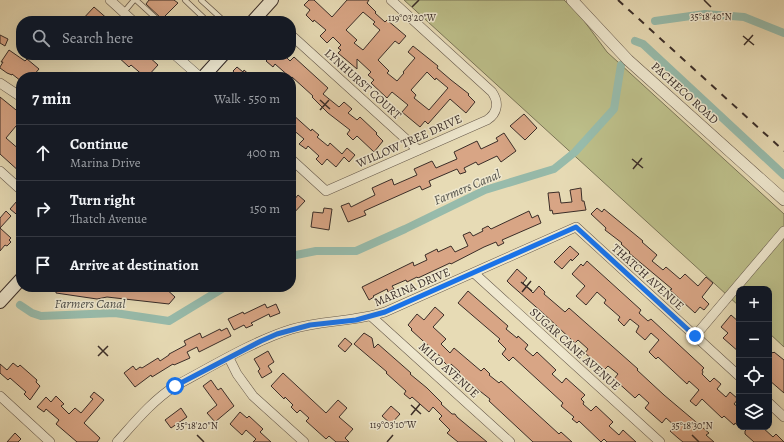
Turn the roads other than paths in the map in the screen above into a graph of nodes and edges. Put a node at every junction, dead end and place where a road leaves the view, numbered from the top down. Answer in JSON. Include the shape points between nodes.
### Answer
{"nodes":[{"id":1,"x":110,"y":0,"type":"edge"},
{"id":2,"x":135,"y":0,"type":"edge"},
{"id":3,"x":185,"y":0,"type":"edge"},
{"id":4,"x":201,"y":0,"type":"edge"},
{"id":5,"x":272,"y":0,"type":"edge"},
{"id":6,"x":391,"y":0,"type":"edge"},
{"id":7,"x":572,"y":0,"type":"edge"},
{"id":8,"x":123,"y":12,"type":"junction"},
{"id":9,"x":127,"y":16,"type":"edge"},
{"id":10,"x":153,"y":16,"type":"edge"},
{"id":11,"x":202,"y":16,"type":"edge"},
{"id":12,"x":219,"y":16,"type":"edge"},
{"id":13,"x":258,"y":16,"type":"edge"},
{"id":14,"x":296,"y":40,"type":"edge"},
{"id":15,"x":181,"y":60,"type":"edge"},
{"id":16,"x":217,"y":60,"type":"edge"},
{"id":17,"x":196,"y":72,"type":"edge"},
{"id":18,"x":207,"y":72,"type":"edge"},
{"id":19,"x":0,"y":83,"type":"edge"},
{"id":20,"x":16,"y":94,"type":"edge"},
{"id":21,"x":418,"y":150,"type":"junction"},
{"id":22,"x":296,"y":164,"type":"edge"},
{"id":23,"x":0,"y":171,"type":"edge"},
{"id":24,"x":16,"y":185,"type":"edge"},
{"id":25,"x":784,"y":200,"type":"edge"},
{"id":26,"x":576,"y":227,"type":"joint"},
{"id":27,"x":784,"y":231,"type":"edge"},
{"id":28,"x":474,"y":273,"type":"junction"},
{"id":29,"x":16,"y":284,"type":"edge"},
{"id":30,"x":0,"y":302,"type":"edge"},
{"id":31,"x":372,"y":317,"type":"junction"},
{"id":32,"x":695,"y":336,"type":"junction"},
{"id":33,"x":229,"y":358,"type":"junction"},
{"id":34,"x":736,"y":373,"type":"edge"},
{"id":35,"x":0,"y":396,"type":"edge"},
{"id":36,"x":772,"y":406,"type":"edge"},
{"id":37,"x":784,"y":417,"type":"edge"},
{"id":38,"x":50,"y":442,"type":"edge"},
{"id":39,"x":117,"y":442,"type":"edge"},
{"id":40,"x":304,"y":442,"type":"edge"},
{"id":41,"x":510,"y":442,"type":"edge"},
{"id":42,"x":660,"y":442,"type":"edge"}],
"edges":[{"from":1,"to":8,"type":"street"},
{"from":2,"to":8,"type":"lane"},
{"from":2,"to":10,"type":"lane"},
{"from":3,"to":11,"type":"lane"},
{"from":4,"to":12,"type":"lane"},
{"from":5,"to":13,"type":"main road"},
{"from":6,"to":21,"type":"street","name":"WILLOW TREE DRIVE","via":[[492,92],[497,107],[492,117],[487,120]]},
{"from":7,"to":25,"type":"street","name":"PACHECO ROAD","via":[[628,60]]},
{"from":8,"to":9,"type":"street"},
{"from":14,"to":21,"type":"street","name":"LYNHURST COURT"},
{"from":15,"to":17,"type":"street"},
{"from":16,"to":18,"type":"main road"},
{"from":19,"to":20,"type":"street"},
{"from":21,"to":22,"type":"street","name":"WILLOW TREE DRIVE","via":[[326,192]]},
{"from":23,"to":24,"type":"street"},
{"from":26,"to":28,"type":"street","name":"MARINA DRIVE"},
{"from":26,"to":32,"type":"street","name":"THATCH AVENUE"},
{"from":27,"to":32,"type":"street"},
{"from":28,"to":31,"type":"street","name":"MARINA DRIVE"},
{"from":28,"to":42,"type":"street","name":"SUGAR CANE AVENUE"},
{"from":29,"to":30,"type":"main road"},
{"from":31,"to":33,"type":"street","name":"MARINA DRIVE","via":[[293,329],[261,341]]},
{"from":31,"to":41,"type":"street","name":"MILO AVENUE"},
{"from":32,"to":34,"type":"street","name":"THATCH AVENUE"},
{"from":33,"to":39,"type":"street","name":"MARINA DRIVE","via":[[162,395]]},
{"from":33,"to":40,"type":"street","via":[[253,396]]},
{"from":35,"to":38,"type":"street"},
{"from":36,"to":37,"type":"street"}]}
